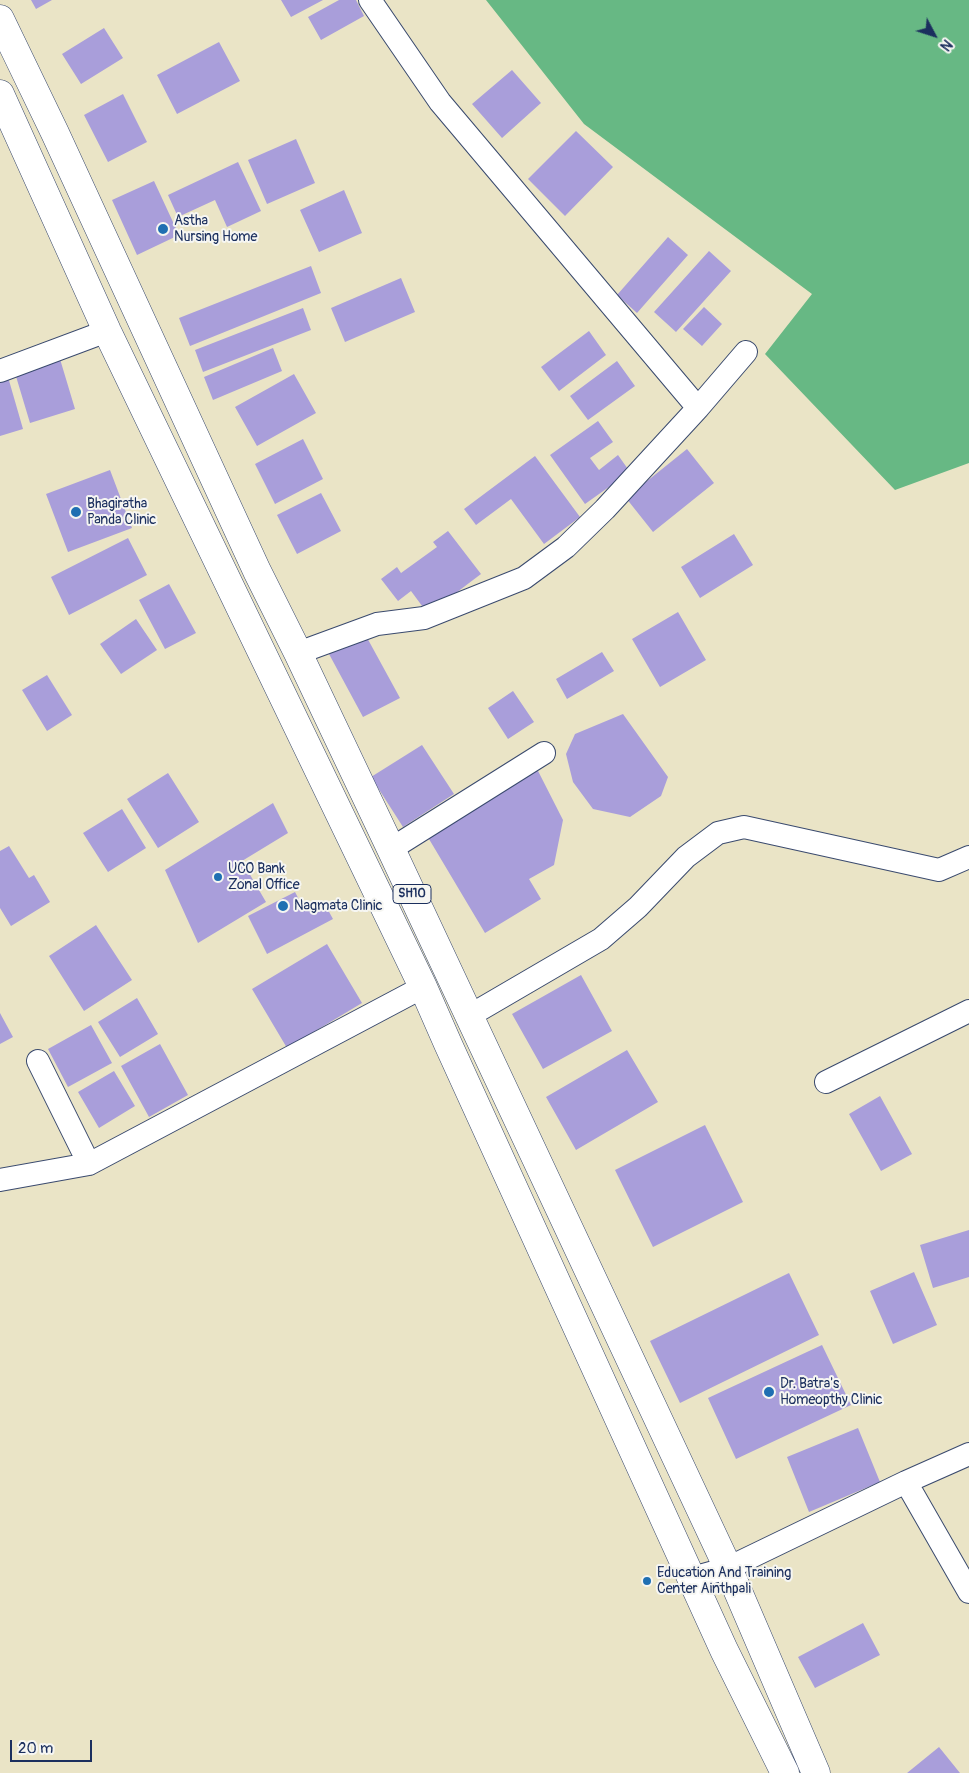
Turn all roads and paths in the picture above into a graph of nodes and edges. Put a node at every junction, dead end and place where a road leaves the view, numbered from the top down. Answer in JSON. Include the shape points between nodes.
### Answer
{"nodes":[{"id":1,"x":370,"y":0,"type":"edge"},
{"id":2,"x":0,"y":19,"type":"edge"},
{"id":3,"x":0,"y":94,"type":"edge"},
{"id":4,"x":107,"y":331,"type":"junction"},
{"id":5,"x":746,"y":352,"type":"dead end"},
{"id":6,"x":0,"y":371,"type":"edge"},
{"id":7,"x":698,"y":408,"type":"junction"},
{"id":8,"x":298,"y":653,"type":"junction"},
{"id":9,"x":544,"y":752,"type":"dead end"},
{"id":10,"x":391,"y":849,"type":"junction"},
{"id":11,"x":969,"y":857,"type":"edge"},
{"id":12,"x":424,"y":987,"type":"junction"},
{"id":13,"x":969,"y":1011,"type":"edge"},
{"id":14,"x":469,"y":1016,"type":"junction"},
{"id":15,"x":38,"y":1061,"type":"dead end"},
{"id":16,"x":826,"y":1082,"type":"dead end"},
{"id":17,"x":89,"y":1164,"type":"junction"},
{"id":18,"x":0,"y":1180,"type":"edge"},
{"id":19,"x":969,"y":1454,"type":"edge"},
{"id":20,"x":906,"y":1482,"type":"junction"},
{"id":21,"x":728,"y":1568,"type":"junction"},
{"id":22,"x":692,"y":1578,"type":"junction"},
{"id":23,"x":969,"y":1592,"type":"edge"},
{"id":24,"x":785,"y":1773,"type":"edge"},
{"id":25,"x":816,"y":1773,"type":"edge"}],
"edges":[{"from":1,"to":7,"type":"street","via":[[440,102]]},
{"from":2,"to":8,"type":"main road","number":"SH10","via":[[256,571]]},
{"from":3,"to":4,"type":"main road","number":"SH10"},
{"from":4,"to":6,"type":"street"},
{"from":4,"to":12,"type":"main road","number":"SH10"},
{"from":5,"to":7,"type":"street"},
{"from":7,"to":8,"type":"street","via":[[605,509],[566,547],[524,578],[424,618],[377,624]]},
{"from":8,"to":10,"type":"main road","number":"SH10"},
{"from":9,"to":10,"type":"street"},
{"from":10,"to":14,"type":"main road","number":"SH10"},
{"from":11,"to":14,"type":"street","via":[[939,870],[744,827],[718,833],[686,857],[601,940]]},
{"from":12,"to":17,"type":"street"},
{"from":12,"to":22,"type":"main road","number":"SH10"},
{"from":13,"to":16,"type":"street"},
{"from":14,"to":21,"type":"main road","number":"SH10"},
{"from":15,"to":17,"type":"street"},
{"from":17,"to":18,"type":"street"},
{"from":19,"to":20,"type":"street"},
{"from":20,"to":21,"type":"street"},
{"from":20,"to":23,"type":"street"},
{"from":21,"to":22,"type":"street"},
{"from":21,"to":25,"type":"main road","number":"SH10"},
{"from":22,"to":24,"type":"main road","number":"SH10"}]}
